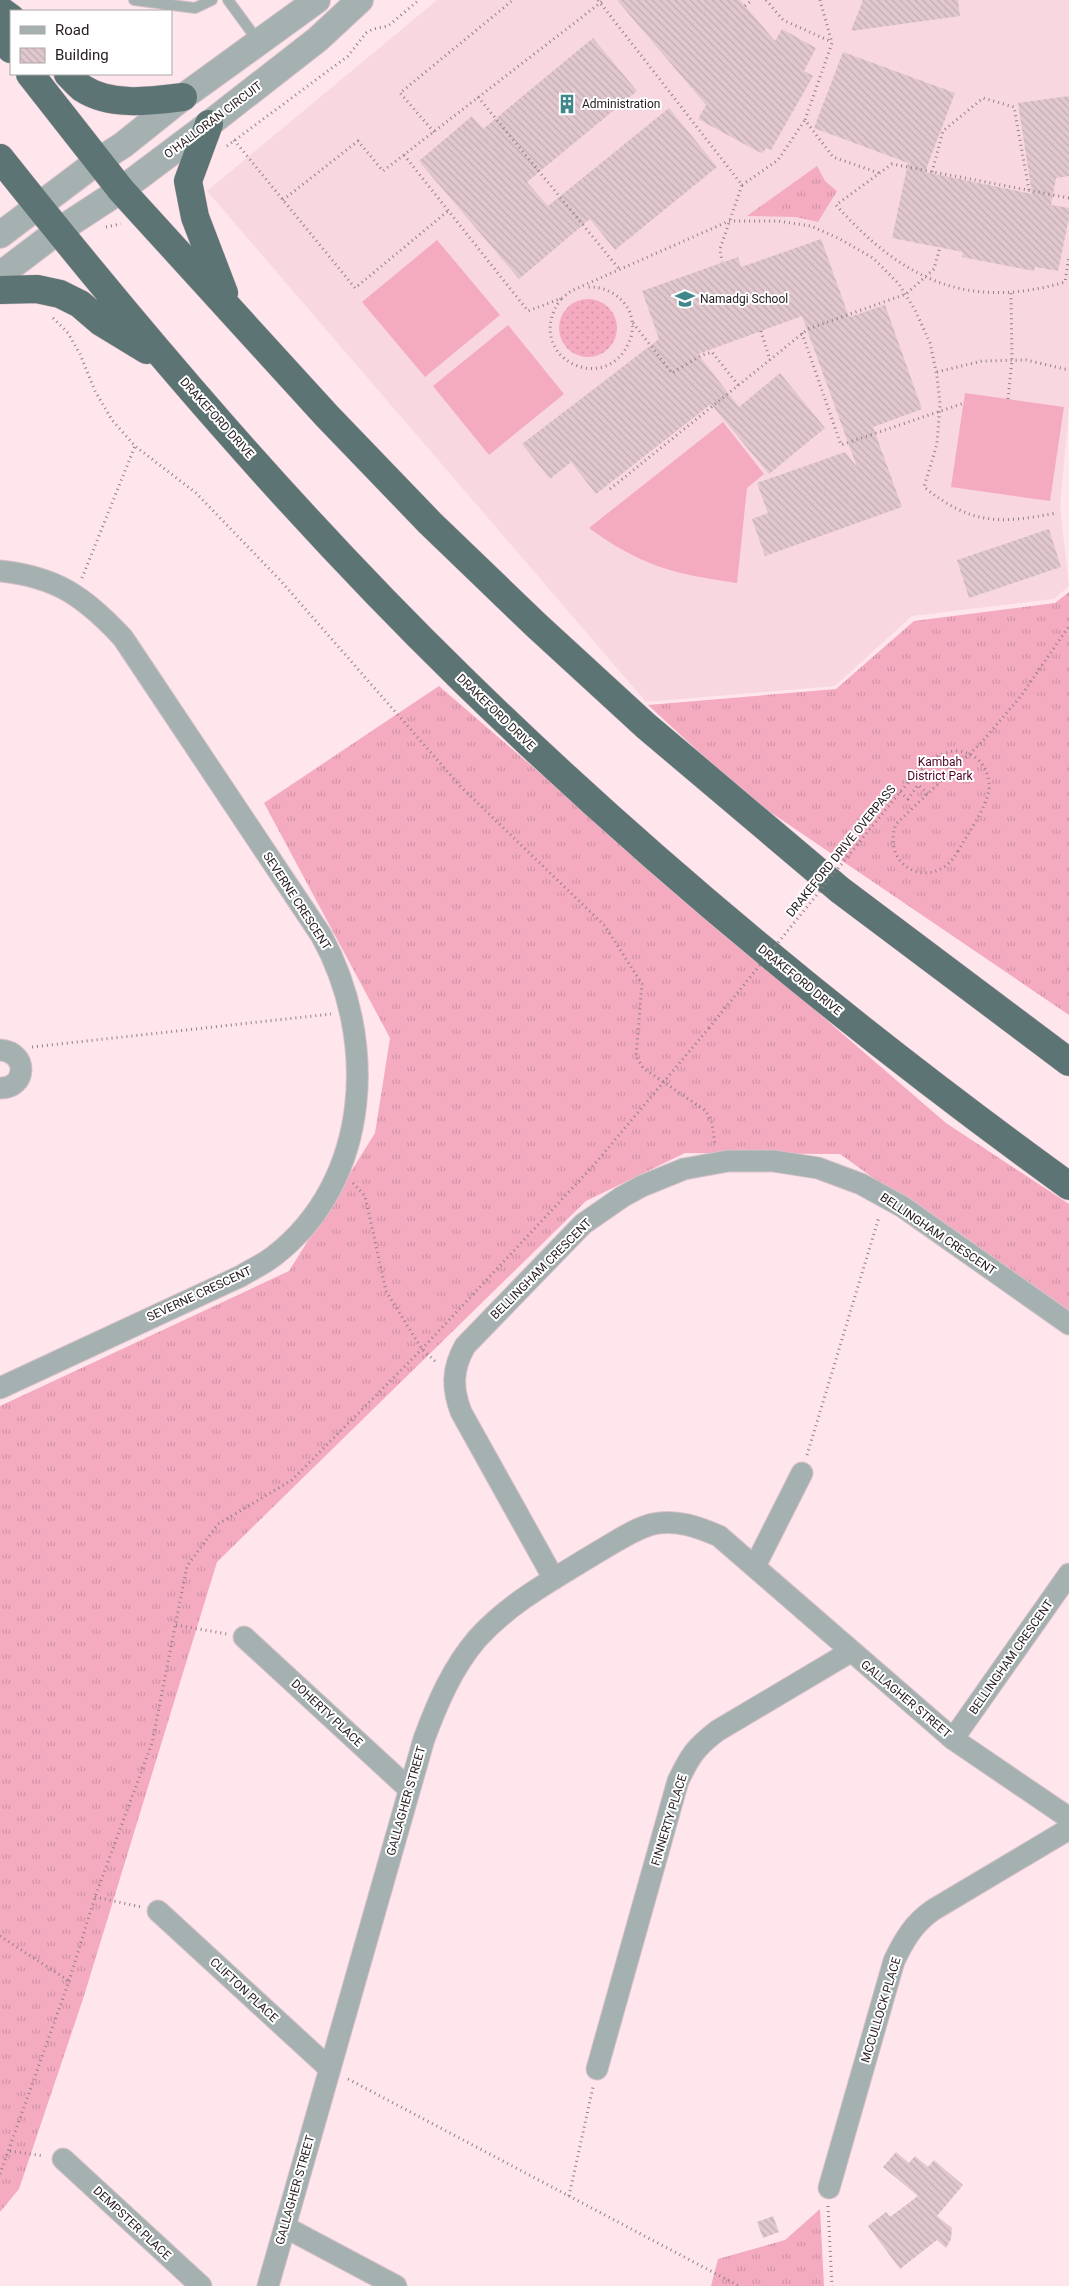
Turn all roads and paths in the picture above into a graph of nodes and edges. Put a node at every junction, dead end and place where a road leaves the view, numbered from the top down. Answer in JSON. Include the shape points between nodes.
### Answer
{"nodes":[{"id":1,"x":134,"y":0,"type":"edge"},
{"id":2,"x":212,"y":0,"type":"edge"},
{"id":3,"x":228,"y":0,"type":"edge"},
{"id":4,"x":317,"y":0,"type":"edge"},
{"id":5,"x":360,"y":0,"type":"edge"},
{"id":6,"x":419,"y":0,"type":"edge"},
{"id":7,"x":513,"y":0,"type":"edge"},
{"id":8,"x":752,"y":0,"type":"edge"},
{"id":9,"x":766,"y":0,"type":"edge"},
{"id":10,"x":820,"y":0,"type":"edge"},
{"id":11,"x":601,"y":1,"type":"edge"},
{"id":12,"x":160,"y":2,"type":"edge"},
{"id":13,"x":745,"y":6,"type":"dead end"},
{"id":14,"x":0,"y":35,"type":"edge"},
{"id":15,"x":258,"y":42,"type":"junction"},
{"id":16,"x":832,"y":42,"type":"junction"},
{"id":17,"x":10,"y":48,"type":"edge"},
{"id":18,"x":31,"y":75,"type":"edge"},
{"id":19,"x":69,"y":75,"type":"edge"},
{"id":20,"x":183,"y":97,"type":"junction"},
{"id":21,"x":478,"y":97,"type":"junction"},
{"id":22,"x":805,"y":120,"type":"junction"},
{"id":23,"x":209,"y":124,"type":"junction"},
{"id":24,"x":434,"y":132,"type":"junction"},
{"id":25,"x":404,"y":155,"type":"junction"},
{"id":26,"x":0,"y":158,"type":"edge"},
{"id":27,"x":98,"y":161,"type":"junction"},
{"id":28,"x":932,"y":172,"type":"junction"},
{"id":29,"x":880,"y":173,"type":"junction"},
{"id":30,"x":742,"y":185,"type":"junction"},
{"id":31,"x":121,"y":190,"type":"junction"},
{"id":32,"x":1029,"y":190,"type":"junction"},
{"id":33,"x":1069,"y":198,"type":"edge"},
{"id":34,"x":283,"y":200,"type":"junction"},
{"id":35,"x":38,"y":206,"type":"junction"},
{"id":36,"x":448,"y":211,"type":"junction"},
{"id":37,"x":729,"y":221,"type":"junction"},
{"id":38,"x":120,"y":226,"type":"dead end"},
{"id":39,"x":101,"y":227,"type":"dead end"},
{"id":40,"x":58,"y":231,"type":"junction"},
{"id":41,"x":0,"y":235,"type":"edge"},
{"id":42,"x":940,"y":247,"type":"dead end"},
{"id":43,"x":1069,"y":256,"type":"edge"},
{"id":44,"x":722,"y":262,"type":"dead end"},
{"id":45,"x":620,"y":270,"type":"junction"},
{"id":46,"x":0,"y":275,"type":"edge"},
{"id":47,"x":925,"y":278,"type":"junction"},
{"id":48,"x":581,"y":287,"type":"junction"},
{"id":49,"x":0,"y":290,"type":"edge"},
{"id":50,"x":1010,"y":293,"type":"junction"},
{"id":51,"x":906,"y":294,"type":"junction"},
{"id":52,"x":562,"y":298,"type":"junction"},
{"id":53,"x":229,"y":307,"type":"junction"},
{"id":54,"x":49,"y":315,"type":"dead end"},
{"id":55,"x":632,"y":323,"type":"junction"},
{"id":56,"x":760,"y":331,"type":"dead end"},
{"id":57,"x":802,"y":333,"type":"junction"},
{"id":58,"x":770,"y":360,"type":"junction"},
{"id":59,"x":1012,"y":360,"type":"junction"},
{"id":60,"x":167,"y":362,"type":"junction"},
{"id":61,"x":1069,"y":370,"type":"edge"},
{"id":62,"x":937,"y":372,"type":"junction"},
{"id":63,"x":739,"y":386,"type":"junction"},
{"id":64,"x":1008,"y":399,"type":"dead end"},
{"id":65,"x":964,"y":403,"type":"dead end"},
{"id":66,"x":940,"y":411,"type":"junction"},
{"id":67,"x":135,"y":446,"type":"junction"},
{"id":68,"x":610,"y":489,"type":"dead end"},
{"id":69,"x":1056,"y":513,"type":"dead end"},
{"id":70,"x":0,"y":571,"type":"edge"},
{"id":71,"x":76,"y":595,"type":"junction"},
{"id":72,"x":1069,"y":626,"type":"edge"},
{"id":73,"x":900,"y":792,"type":"junction"},
{"id":74,"x":928,"y":794,"type":"junction"},
{"id":75,"x":352,"y":1014,"type":"junction"},
{"id":76,"x":8,"y":1053,"type":"edge"},
{"id":77,"x":1069,"y":1062,"type":"edge"},
{"id":78,"x":664,"y":1084,"type":"junction"},
{"id":79,"x":0,"y":1088,"type":"edge"},
{"id":80,"x":712,"y":1123,"type":"dead end"},
{"id":81,"x":349,"y":1180,"type":"dead end"},
{"id":82,"x":1069,"y":1186,"type":"edge"},
{"id":83,"x":885,"y":1197,"type":"junction"},
{"id":84,"x":1069,"y":1324,"type":"edge"},
{"id":85,"x":422,"y":1349,"type":"junction"},
{"id":86,"x":442,"y":1368,"type":"dead end"},
{"id":87,"x":0,"y":1388,"type":"edge"},
{"id":88,"x":802,"y":1473,"type":"joint"},
{"id":89,"x":755,"y":1566,"type":"junction"},
{"id":90,"x":1069,"y":1574,"type":"edge"},
{"id":91,"x":554,"y":1579,"type":"junction"},
{"id":92,"x":176,"y":1625,"type":"junction"},
{"id":93,"x":244,"y":1637,"type":"joint"},
{"id":94,"x":850,"y":1652,"type":"junction"},
{"id":95,"x":953,"y":1739,"type":"junction"},
{"id":96,"x":410,"y":1789,"type":"junction"},
{"id":97,"x":1069,"y":1818,"type":"edge"},
{"id":98,"x":1069,"y":1829,"type":"edge"},
{"id":99,"x":95,"y":1896,"type":"junction"},
{"id":100,"x":158,"y":1911,"type":"joint"},
{"id":101,"x":0,"y":1936,"type":"edge"},
{"id":102,"x":68,"y":1981,"type":"junction"},
{"id":103,"x":330,"y":2069,"type":"junction"},
{"id":104,"x":597,"y":2069,"type":"joint"},
{"id":105,"x":10,"y":2151,"type":"junction"},
{"id":106,"x":63,"y":2159,"type":"joint"},
{"id":107,"x":0,"y":2174,"type":"edge"},
{"id":108,"x":830,"y":2188,"type":"joint"},
{"id":109,"x":569,"y":2196,"type":"junction"},
{"id":110,"x":285,"y":2227,"type":"junction"},
{"id":111,"x":201,"y":2286,"type":"edge"},
{"id":112,"x":268,"y":2286,"type":"edge"},
{"id":113,"x":396,"y":2286,"type":"edge"},
{"id":114,"x":739,"y":2286,"type":"edge"},
{"id":115,"x":832,"y":2286,"type":"edge"}],
"edges":[{"from":1,"to":12,"type":"lane"},
{"from":2,"to":12,"type":"lane","via":[[194,8]]},
{"from":3,"to":15,"type":"lane"},
{"from":4,"to":15,"type":"street"},
{"from":5,"to":23,"type":"street","name":"O'HALLORAN CIRCUIT","via":[[318,39]]},
{"from":6,"to":34,"type":"path","via":[[388,26],[366,33],[348,56],[232,141]]},
{"from":7,"to":24,"type":"path","via":[[400,93]]},
{"from":8,"to":13,"type":"path"},
{"from":9,"to":16,"type":"path","via":[[782,20]]},
{"from":10,"to":16,"type":"path"},
{"from":11,"to":21,"type":"path"},
{"from":11,"to":30,"type":"path"},
{"from":14,"to":17,"type":"highway"},
{"from":15,"to":20,"type":"street"},
{"from":16,"to":22,"type":"path"},
{"from":18,"to":27,"type":"highway"},
{"from":19,"to":20,"type":"highway","via":[[82,88],[114,100]]},
{"from":20,"to":27,"type":"street"},
{"from":21,"to":24,"type":"path"},
{"from":21,"to":45,"type":"path"},
{"from":22,"to":29,"type":"path","via":[[833,157]]},
{"from":22,"to":30,"type":"path","via":[[778,160]]},
{"from":23,"to":31,"type":"street","name":"O'HALLORAN CIRCUIT"},
{"from":23,"to":53,"type":"highway","via":[[188,181],[195,216]]},
{"from":24,"to":25,"type":"path"},
{"from":25,"to":34,"type":"path","via":[[383,171],[358,141]]},
{"from":25,"to":36,"type":"path"},
{"from":26,"to":35,"type":"highway","name":"DRAKEFORD DRIVE"},
{"from":27,"to":31,"type":"highway"},
{"from":27,"to":35,"type":"street"},
{"from":28,"to":29,"type":"path","via":[[892,164]]},
{"from":28,"to":32,"type":"path"},
{"from":28,"to":32,"type":"path","via":[[944,131],[983,98],[1014,107]]},
{"from":29,"to":47,"type":"path","via":[[836,205],[873,242]]},
{"from":30,"to":37,"type":"path"},
{"from":31,"to":40,"type":"street","name":"O'HALLORAN CIRCUIT"},
{"from":31,"to":53,"type":"highway"},
{"from":32,"to":33,"type":"path"},
{"from":34,"to":36,"type":"path","via":[[355,288]]},
{"from":35,"to":40,"type":"highway","name":"DRAKEFORD DRIVE"},
{"from":35,"to":41,"type":"street"},
{"from":36,"to":52,"type":"path","via":[[528,311]]},
{"from":37,"to":44,"type":"path","via":[[720,249]]},
{"from":37,"to":45,"type":"path"},
{"from":37,"to":51,"type":"path","via":[[778,221],[812,226],[873,258]]},
{"from":38,"to":39,"type":"path"},
{"from":40,"to":46,"type":"street","name":"O'HALLORAN CIRCUIT"},
{"from":40,"to":60,"type":"highway","name":"DRAKEFORD DRIVE"},
{"from":42,"to":47,"type":"path","via":[[934,269]]},
{"from":43,"to":50,"type":"path","via":[[1065,282],[1038,290]]},
{"from":45,"to":48,"type":"path"},
{"from":47,"to":50,"type":"path","via":[[961,289]]},
{"from":47,"to":51,"type":"path"},
{"from":48,"to":52,"type":"path"},
{"from":48,"to":55,"type":"path","via":[[596,286],[609,290],[629,309]]},
{"from":49,"to":60,"type":"highway","via":[[37,289],[60,294]]},
{"from":50,"to":59,"type":"path"},
{"from":51,"to":57,"type":"path"},
{"from":51,"to":62,"type":"path","via":[[930,343]]},
{"from":52,"to":55,"type":"path","via":[[554,310],[550,337],[556,350],[577,367],[605,367],[617,360],[632,336]]},
{"from":53,"to":77,"type":"highway","via":[[327,416],[430,523],[646,726],[840,890]]},
{"from":54,"to":67,"type":"path","via":[[68,333],[112,420]]},
{"from":55,"to":63,"type":"path","via":[[672,374],[712,352]]},
{"from":56,"to":58,"type":"path"},
{"from":57,"to":58,"type":"path"},
{"from":57,"to":66,"type":"path","via":[[842,445]]},
{"from":58,"to":63,"type":"path"},
{"from":59,"to":61,"type":"path"},
{"from":59,"to":62,"type":"path","via":[[982,361]]},
{"from":59,"to":64,"type":"path"},
{"from":60,"to":82,"type":"highway","name":"DRAKEFORD DRIVE","via":[[312,526],[460,677],[565,777],[817,996]]},
{"from":62,"to":66,"type":"path"},
{"from":63,"to":68,"type":"path"},
{"from":65,"to":66,"type":"path"},
{"from":66,"to":69,"type":"path","via":[[937,444],[924,487],[966,514],[990,521],[1022,520]]},
{"from":67,"to":71,"type":"path"},
{"from":67,"to":78,"type":"path","via":[[196,493],[280,580],[461,787],[605,926],[642,984],[636,1056],[643,1068]]},
{"from":70,"to":71,"type":"street","name":"SEVERNE CRESCENT","via":[[34,576]]},
{"from":71,"to":75,"type":"street","name":"SEVERNE CRESCENT","via":[[97,610],[123,638],[321,935],[331,953]]},
{"from":72,"to":74,"type":"path","via":[[1016,702],[981,743]]},
{"from":73,"to":74,"type":"path","via":[[908,799],[918,785]]},
{"from":73,"to":74,"type":"path","name":"DRAKEFORD DRIVE OVERPASS","bridge":true,"via":[[922,768],[951,751],[972,755],[980,761],[989,780],[986,800],[953,861],[934,873],[923,874],[912,871],[896,856],[893,834],[896,824]]},
{"from":73,"to":78,"type":"path","name":"DRAKEFORD DRIVE OVERPASS","bridge":true},
{"from":75,"to":76,"type":"path","via":[[27,1048]]},
{"from":75,"to":87,"type":"street","name":"SEVERNE CRESCENT","via":[[358,1057],[357,1100],[349,1142],[325,1200],[301,1231],[273,1257],[241,1276]]},
{"from":76,"to":79,"type":"street","via":[[22,1066],[20,1077],[13,1085]]},
{"from":78,"to":80,"type":"path","via":[[706,1111]]},
{"from":78,"to":85,"type":"path","name":"DRAKEFORD DRIVE OVERPASS","via":[[593,1166]]},
{"from":81,"to":85,"type":"path","via":[[365,1196],[386,1291]]},
{"from":83,"to":84,"type":"street","name":"BELLINGHAM CRESCENT"},
{"from":83,"to":88,"type":"path"},
{"from":83,"to":91,"type":"street","name":"BELLINGHAM CRESCENT","via":[[818,1168],[773,1161],[728,1161],[684,1169],[642,1186],[583,1224],[465,1346],[457,1361],[454,1378],[455,1396],[461,1412]]},
{"from":85,"to":86,"type":"path"},
{"from":85,"to":92,"type":"path","name":"DRAKEFORD DRIVE OVERPASS","via":[[292,1480],[218,1524],[187,1566]]},
{"from":88,"to":89,"type":"street"},
{"from":89,"to":91,"type":"street","name":"GALLAGHER STREET","via":[[719,1536],[680,1522],[654,1524],[628,1534]]},
{"from":89,"to":94,"type":"street","name":"GALLAGHER STREET"},
{"from":90,"to":95,"type":"street","name":"BELLINGHAM CRESCENT"},
{"from":91,"to":96,"type":"street","name":"GALLAGHER STREET","via":[[507,1610],[463,1657],[441,1696],[424,1739]]},
{"from":92,"to":93,"type":"path"},
{"from":92,"to":99,"type":"path","name":"DRAKEFORD DRIVE OVERPASS","via":[[152,1743]]},
{"from":93,"to":96,"type":"street","name":"DOHERTY PLACE"},
{"from":94,"to":95,"type":"street","name":"GALLAGHER STREET"},
{"from":94,"to":104,"type":"street","name":"FINNERTY PLACE","via":[[718,1731],[698,1746],[690,1757],[678,1781]]},
{"from":95,"to":97,"type":"street","name":"GALLAGHER STREET"},
{"from":96,"to":103,"type":"street","name":"GALLAGHER STREET"},
{"from":98,"to":108,"type":"street","name":"MCCULLOCK PLACE","via":[[933,1910],[906,1936],[894,1961]]},
{"from":99,"to":100,"type":"path"},
{"from":99,"to":102,"type":"path","name":"DRAKEFORD DRIVE OVERPASS"},
{"from":100,"to":103,"type":"street","name":"CLIFTON PLACE"},
{"from":101,"to":102,"type":"path"},
{"from":102,"to":105,"type":"path","name":"DRAKEFORD DRIVE OVERPASS"},
{"from":103,"to":109,"type":"path"},
{"from":103,"to":110,"type":"street","name":"GALLAGHER STREET"},
{"from":104,"to":109,"type":"path"},
{"from":105,"to":106,"type":"path"},
{"from":105,"to":107,"type":"path","name":"DRAKEFORD DRIVE OVERPASS"},
{"from":106,"to":111,"type":"street","name":"DEMPSTER PLACE"},
{"from":108,"to":115,"type":"path","via":[[828,2214]]},
{"from":109,"to":114,"type":"path"},
{"from":110,"to":112,"type":"street","name":"GALLAGHER STREET"},
{"from":110,"to":113,"type":"street"}]}
